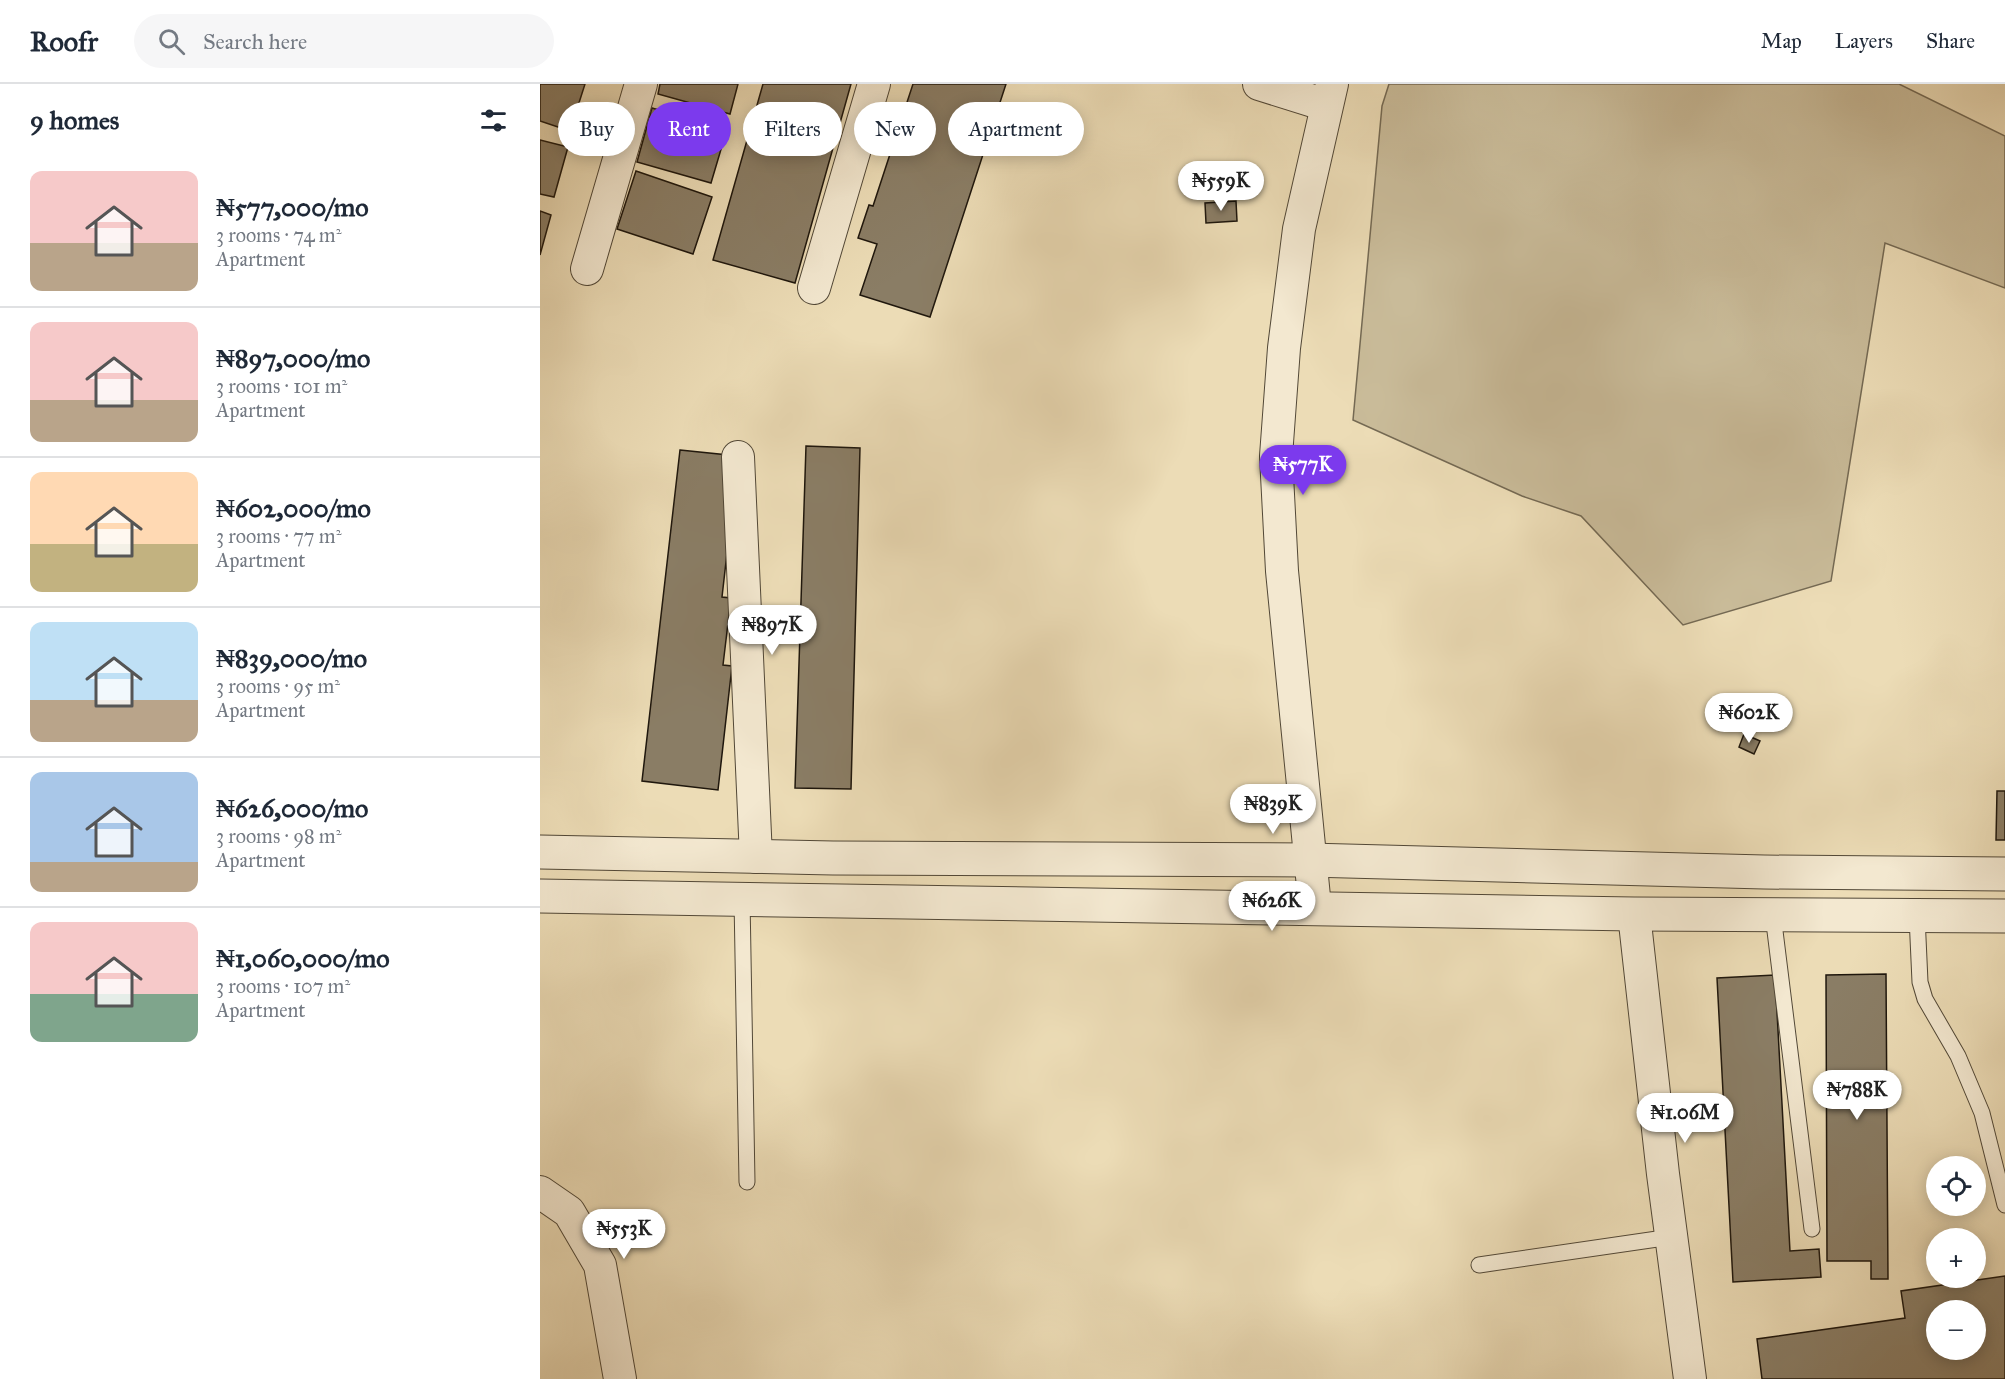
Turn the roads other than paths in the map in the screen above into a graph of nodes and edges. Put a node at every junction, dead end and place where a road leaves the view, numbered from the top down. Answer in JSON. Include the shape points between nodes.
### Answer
{"nodes":[{"id":1,"x":641,"y":84,"type":"edge"},
{"id":2,"x":874,"y":84,"type":"edge"},
{"id":3,"x":1259,"y":84,"type":"edge"},
{"id":4,"x":1329,"y":94,"type":"edge"},
{"id":5,"x":587,"y":269,"type":"dead end"},
{"id":6,"x":814,"y":288,"type":"dead end"},
{"id":7,"x":738,"y":457,"type":"dead end"},
{"id":8,"x":540,"y":852,"type":"edge"},
{"id":9,"x":756,"y":856,"type":"junction"},
{"id":10,"x":1309,"y":860,"type":"junction"},
{"id":11,"x":2005,"y":874,"type":"edge"},
{"id":12,"x":540,"y":896,"type":"edge"},
{"id":13,"x":742,"y":899,"type":"junction"},
{"id":14,"x":1316,"y":907,"type":"junction"},
{"id":15,"x":1634,"y":914,"type":"junction"},
{"id":16,"x":1773,"y":915,"type":"junction"},
{"id":17,"x":1917,"y":916,"type":"junction"},
{"id":18,"x":2005,"y":916,"type":"edge"},
{"id":19,"x":747,"y":1182,"type":"dead end"},
{"id":20,"x":540,"y":1192,"type":"edge"},
{"id":21,"x":2005,"y":1205,"type":"edge"},
{"id":22,"x":1812,"y":1229,"type":"dead end"},
{"id":23,"x":1671,"y":1237,"type":"junction"},
{"id":24,"x":1479,"y":1265,"type":"dead end"},
{"id":25,"x":620,"y":1379,"type":"edge"},
{"id":26,"x":1690,"y":1379,"type":"edge"}],
"edges":[{"from":1,"to":5,"type":"street"},
{"from":2,"to":6,"type":"street"},
{"from":3,"to":4,"type":"street"},
{"from":4,"to":10,"type":"street","via":[[1299,229],[1276,456],[1282,571]]},
{"from":7,"to":9,"type":"street"},
{"from":8,"to":9,"type":"street"},
{"from":9,"to":10,"type":"street"},
{"from":10,"to":11,"type":"street"},
{"from":10,"to":14,"type":"street"},
{"from":12,"to":13,"type":"street"},
{"from":13,"to":14,"type":"street"},
{"from":13,"to":19,"type":"lane"},
{"from":14,"to":15,"type":"street"},
{"from":15,"to":16,"type":"street"},
{"from":15,"to":23,"type":"street"},
{"from":16,"to":17,"type":"street"},
{"from":16,"to":22,"type":"lane"},
{"from":17,"to":18,"type":"street"},
{"from":17,"to":21,"type":"lane","via":[[1920,982],[1925,999],[1958,1056],[1982,1113]]},
{"from":20,"to":25,"type":"street","via":[[569,1212],[600,1265]]},
{"from":23,"to":24,"type":"lane"},
{"from":23,"to":26,"type":"street"}]}
